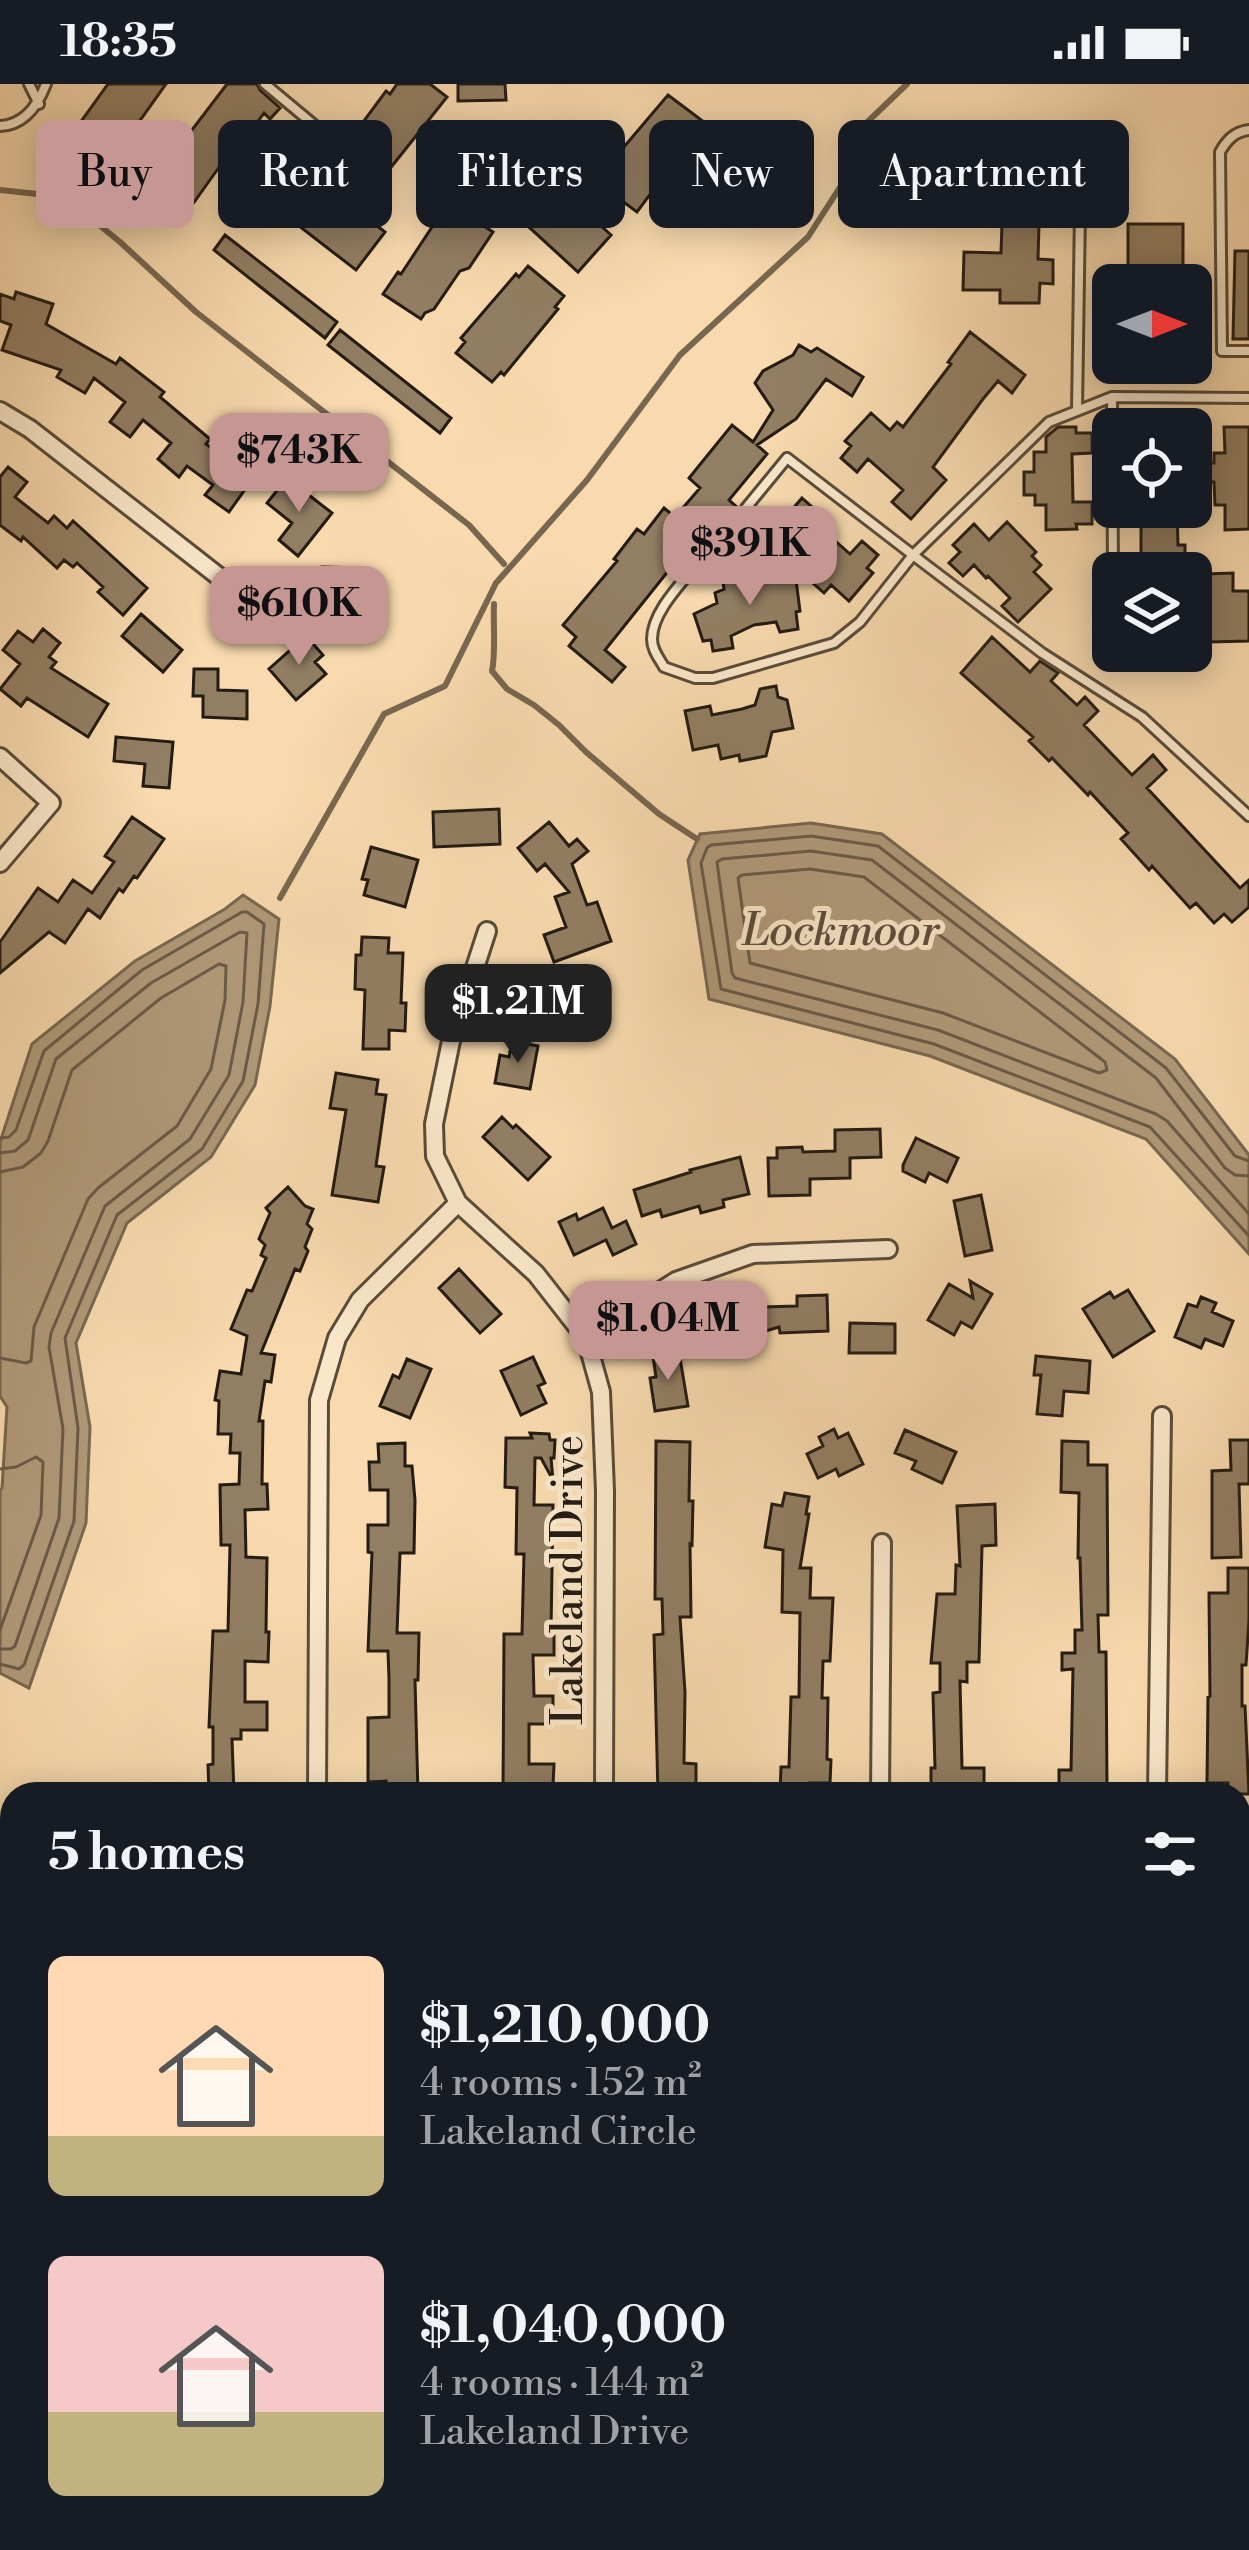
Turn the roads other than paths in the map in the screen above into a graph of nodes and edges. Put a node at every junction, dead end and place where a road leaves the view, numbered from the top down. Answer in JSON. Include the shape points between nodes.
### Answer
{"nodes":[{"id":1,"x":29,"y":84,"type":"edge"},
{"id":2,"x":46,"y":84,"type":"edge"},
{"id":3,"x":265,"y":84,"type":"edge"},
{"id":4,"x":39,"y":104,"type":"junction"},
{"id":5,"x":308,"y":120,"type":"edge"},
{"id":6,"x":0,"y":126,"type":"edge"},
{"id":7,"x":1249,"y":130,"type":"edge"},
{"id":8,"x":1080,"y":228,"type":"edge"},
{"id":9,"x":1249,"y":351,"type":"edge"},
{"id":10,"x":1112,"y":397,"type":"junction"},
{"id":11,"x":1249,"y":398,"type":"edge"},
{"id":12,"x":0,"y":411,"type":"edge"},
{"id":13,"x":1076,"y":411,"type":"junction"},
{"id":14,"x":746,"y":508,"type":"dead end"},
{"id":15,"x":1113,"y":552,"type":"edge"},
{"id":16,"x":913,"y":555,"type":"junction"},
{"id":17,"x":700,"y":560,"type":"dead end"},
{"id":18,"x":245,"y":597,"type":"dead end"},
{"id":19,"x":0,"y":757,"type":"edge"},
{"id":20,"x":1249,"y":816,"type":"edge"},
{"id":21,"x":0,"y":863,"type":"edge"},
{"id":22,"x":487,"y":931,"type":"dead end"},
{"id":23,"x":458,"y":1203,"type":"junction"},
{"id":24,"x":888,"y":1250,"type":"dead end"},
{"id":25,"x":586,"y":1338,"type":"junction"},
{"id":26,"x":1162,"y":1416,"type":"dead end"},
{"id":27,"x":882,"y":1543,"type":"dead end"},
{"id":28,"x":316,"y":1782,"type":"edge"},
{"id":29,"x":604,"y":1782,"type":"edge"},
{"id":30,"x":880,"y":1782,"type":"edge"},
{"id":31,"x":1157,"y":1782,"type":"edge"}],
"edges":[{"from":1,"to":4,"type":"lane"},
{"from":2,"to":4,"type":"lane"},
{"from":3,"to":5,"type":"lane"},
{"from":4,"to":6,"type":"lane","via":[[14,125]]},
{"from":7,"to":9,"type":"lane","via":[[1220,152],[1222,351]]},
{"from":8,"to":13,"type":"lane"},
{"from":10,"to":11,"type":"lane"},
{"from":10,"to":13,"type":"lane"},
{"from":10,"to":15,"type":"lane"},
{"from":12,"to":18,"type":"street"},
{"from":13,"to":16,"type":"lane","via":[[1049,422]]},
{"from":14,"to":16,"type":"lane","via":[[787,458]]},
{"from":16,"to":17,"type":"lane","via":[[834,643],[713,677],[664,667],[653,647],[660,614]]},
{"from":16,"to":20,"type":"lane","via":[[1142,717]]},
{"from":19,"to":21,"type":"street","via":[[51,803]]},
{"from":22,"to":23,"type":"street","via":[[434,1124],[435,1156]]},
{"from":23,"to":25,"type":"street","name":"Lakeland Drive","via":[[536,1274]]},
{"from":23,"to":28,"type":"street","via":[[360,1300],[337,1337],[319,1400]]},
{"from":24,"to":25,"type":"street","via":[[753,1254],[676,1281]]},
{"from":25,"to":29,"type":"street","name":"Lakeland Drive","via":[[602,1392]]},
{"from":26,"to":31,"type":"street"},
{"from":27,"to":30,"type":"street"}]}
